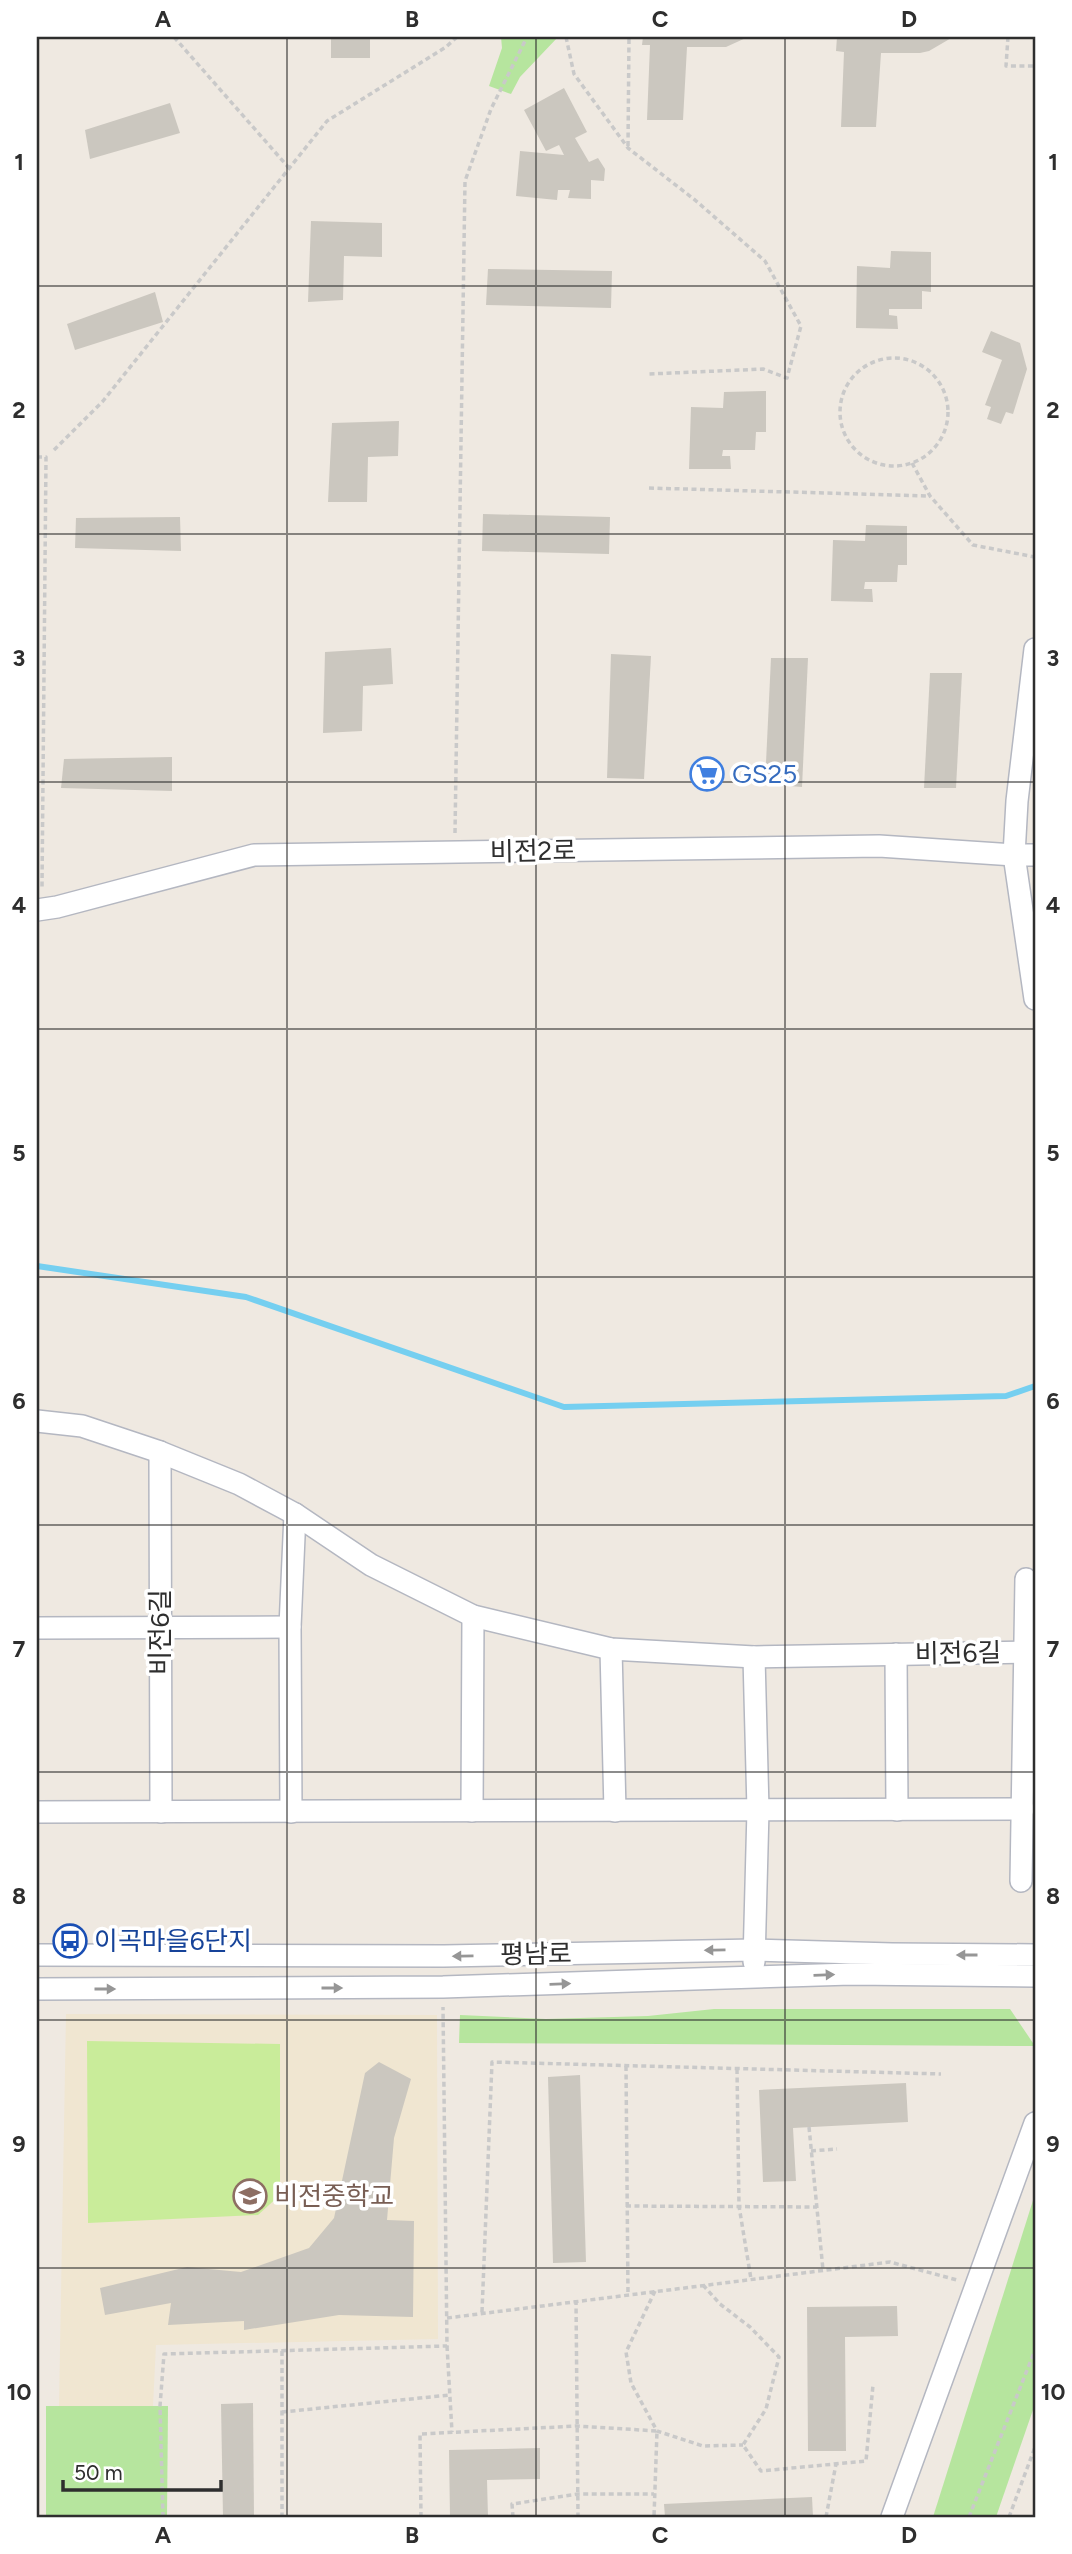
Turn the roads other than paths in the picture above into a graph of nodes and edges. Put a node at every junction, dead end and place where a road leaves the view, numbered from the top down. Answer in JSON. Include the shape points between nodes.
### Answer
{"nodes":[{"id":1,"x":1035,"y":649,"type":"edge"},
{"id":2,"x":1025,"y":855,"type":"edge"},
{"id":3,"x":39,"y":909,"type":"edge"},
{"id":4,"x":1035,"y":999,"type":"edge"},
{"id":5,"x":37,"y":1421,"type":"edge"},
{"id":6,"x":160,"y":1452,"type":"junction"},
{"id":7,"x":295,"y":1514,"type":"junction"},
{"id":8,"x":1026,"y":1579,"type":"dead end"},
{"id":9,"x":473,"y":1616,"type":"junction"},
{"id":10,"x":37,"y":1628,"type":"edge"},
{"id":11,"x":160,"y":1628,"type":"junction"},
{"id":12,"x":290,"y":1628,"type":"junction"},
{"id":13,"x":611,"y":1649,"type":"junction"},
{"id":14,"x":1025,"y":1652,"type":"junction"},
{"id":15,"x":896,"y":1654,"type":"junction"},
{"id":16,"x":754,"y":1657,"type":"junction"},
{"id":17,"x":758,"y":1810,"type":"junction"},
{"id":18,"x":897,"y":1810,"type":"junction"},
{"id":19,"x":1023,"y":1810,"type":"junction"},
{"id":20,"x":472,"y":1811,"type":"junction"},
{"id":21,"x":615,"y":1811,"type":"junction"},
{"id":22,"x":37,"y":1812,"type":"edge"},
{"id":23,"x":161,"y":1812,"type":"junction"},
{"id":24,"x":291,"y":1812,"type":"junction"},
{"id":25,"x":1021,"y":1881,"type":"dead end"},
{"id":26,"x":754,"y":1950,"type":"junction"},
{"id":27,"x":37,"y":1955,"type":"edge"},
{"id":28,"x":1035,"y":1955,"type":"edge"},
{"id":29,"x":1035,"y":1976,"type":"edge"},
{"id":30,"x":755,"y":1978,"type":"junction"},
{"id":31,"x":37,"y":1989,"type":"edge"},
{"id":32,"x":1035,"y":2123,"type":"edge"},
{"id":33,"x":892,"y":2517,"type":"edge"}],
"edges":[{"from":1,"to":2,"type":"street","via":[[1017,801]]},
{"from":2,"to":3,"type":"street","name":"비전2로","via":[[879,846],[254,855]]},
{"from":2,"to":4,"type":"street"},
{"from":5,"to":6,"type":"street","name":"비전6길","via":[[82,1426]]},
{"from":6,"to":7,"type":"street","name":"비전6길","via":[[239,1484]]},
{"from":6,"to":11,"type":"street","name":"비전6길"},
{"from":7,"to":9,"type":"street","name":"비전6길","via":[[371,1565]]},
{"from":7,"to":12,"type":"street"},
{"from":8,"to":14,"type":"street"},
{"from":9,"to":13,"type":"street","name":"비전6길"},
{"from":9,"to":20,"type":"street"},
{"from":10,"to":11,"type":"street"},
{"from":11,"to":12,"type":"street"},
{"from":11,"to":23,"type":"street","name":"비전6길"},
{"from":12,"to":24,"type":"street"},
{"from":13,"to":16,"type":"street","name":"비전6길"},
{"from":13,"to":21,"type":"street"},
{"from":14,"to":15,"type":"street","name":"비전6길"},
{"from":14,"to":19,"type":"street","name":"비전6길"},
{"from":15,"to":16,"type":"street","name":"비전6길"},
{"from":15,"to":18,"type":"street"},
{"from":16,"to":17,"type":"street"},
{"from":17,"to":18,"type":"street"},
{"from":17,"to":21,"type":"street"},
{"from":17,"to":26,"type":"street"},
{"from":18,"to":19,"type":"street"},
{"from":19,"to":25,"type":"street","name":"비전6길"},
{"from":20,"to":21,"type":"street"},
{"from":20,"to":24,"type":"street"},
{"from":22,"to":23,"type":"street"},
{"from":23,"to":24,"type":"street"},
{"from":26,"to":27,"type":"street","name":"평남로","one_way":true,"via":[[444,1956]]},
{"from":28,"to":26,"type":"street","name":"평남로","one_way":true},
{"from":26,"to":30,"type":"street"},
{"from":30,"to":29,"type":"street","one_way":true},
{"from":31,"to":30,"type":"street","one_way":true,"via":[[443,1987]]},
{"from":32,"to":33,"type":"street"}]}
